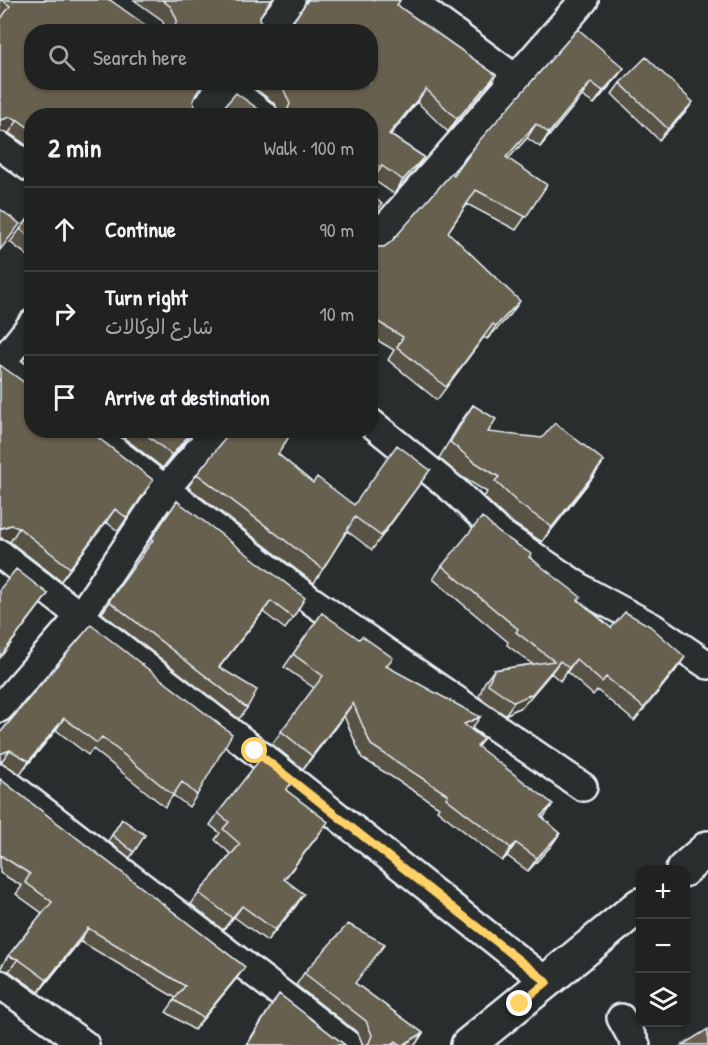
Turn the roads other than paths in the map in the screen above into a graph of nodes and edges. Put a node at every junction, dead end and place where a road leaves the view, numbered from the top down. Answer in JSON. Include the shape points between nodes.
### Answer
{"nodes":[{"id":1,"x":291,"y":0,"type":"edge"},
{"id":2,"x":410,"y":0,"type":"edge"},
{"id":3,"x":584,"y":0,"type":"edge"},
{"id":4,"x":272,"y":24,"type":"edge"},
{"id":5,"x":516,"y":78,"type":"junction"},
{"id":6,"x":219,"y":90,"type":"edge"},
{"id":7,"x":233,"y":90,"type":"edge"},
{"id":8,"x":205,"y":108,"type":"edge"},
{"id":9,"x":255,"y":108,"type":"edge"},
{"id":10,"x":0,"y":146,"type":"edge"},
{"id":11,"x":24,"y":163,"type":"edge"},
{"id":12,"x":378,"y":227,"type":"edge"},
{"id":13,"x":24,"y":334,"type":"edge"},
{"id":14,"x":1,"y":362,"type":"edge"},
{"id":15,"x":24,"y":381,"type":"edge"},
{"id":16,"x":378,"y":429,"type":"edge"},
{"id":17,"x":97,"y":438,"type":"edge"},
{"id":18,"x":209,"y":438,"type":"edge"},
{"id":19,"x":164,"y":491,"type":"junction"},
{"id":20,"x":0,"y":554,"type":"edge"},
{"id":21,"x":81,"y":615,"type":"junction"},
{"id":22,"x":708,"y":665,"type":"edge"},
{"id":23,"x":0,"y":708,"type":"edge"},
{"id":24,"x":0,"y":778,"type":"edge"},
{"id":25,"x":583,"y":787,"type":"dead end"},
{"id":26,"x":708,"y":848,"type":"edge"},
{"id":27,"x":689,"y":865,"type":"edge"},
{"id":28,"x":636,"y":908,"type":"edge"},
{"id":29,"x":547,"y":982,"type":"junction"},
{"id":30,"x":0,"y":984,"type":"edge"},
{"id":31,"x":621,"y":1018,"type":"dead end"},
{"id":32,"x":85,"y":1045,"type":"edge"},
{"id":33,"x":348,"y":1045,"type":"edge"},
{"id":34,"x":468,"y":1045,"type":"edge"},
{"id":35,"x":636,"y":1045,"type":"edge"}],
"edges":[{"from":1,"to":4,"type":"street"},
{"from":2,"to":5,"type":"street"},
{"from":3,"to":5,"type":"street"},
{"from":5,"to":12,"type":"street","via":[[387,208]]},
{"from":6,"to":8,"type":"street"},
{"from":7,"to":9,"type":"street"},
{"from":10,"to":11,"type":"street"},
{"from":13,"to":14,"type":"street"},
{"from":14,"to":15,"type":"street"},
{"from":16,"to":22,"type":"street","via":[[498,532],[587,592],[652,627]]},
{"from":17,"to":19,"type":"street"},
{"from":18,"to":19,"type":"street"},
{"from":19,"to":21,"type":"street"},
{"from":19,"to":25,"type":"street","via":[[313,602]]},
{"from":20,"to":21,"type":"street"},
{"from":21,"to":23,"type":"street"},
{"from":21,"to":29,"type":"street"},
{"from":24,"to":33,"type":"street"},
{"from":26,"to":27,"type":"street"},
{"from":28,"to":29,"type":"street"},
{"from":29,"to":34,"type":"street"},
{"from":30,"to":32,"type":"street"},
{"from":31,"to":35,"type":"street"}]}
